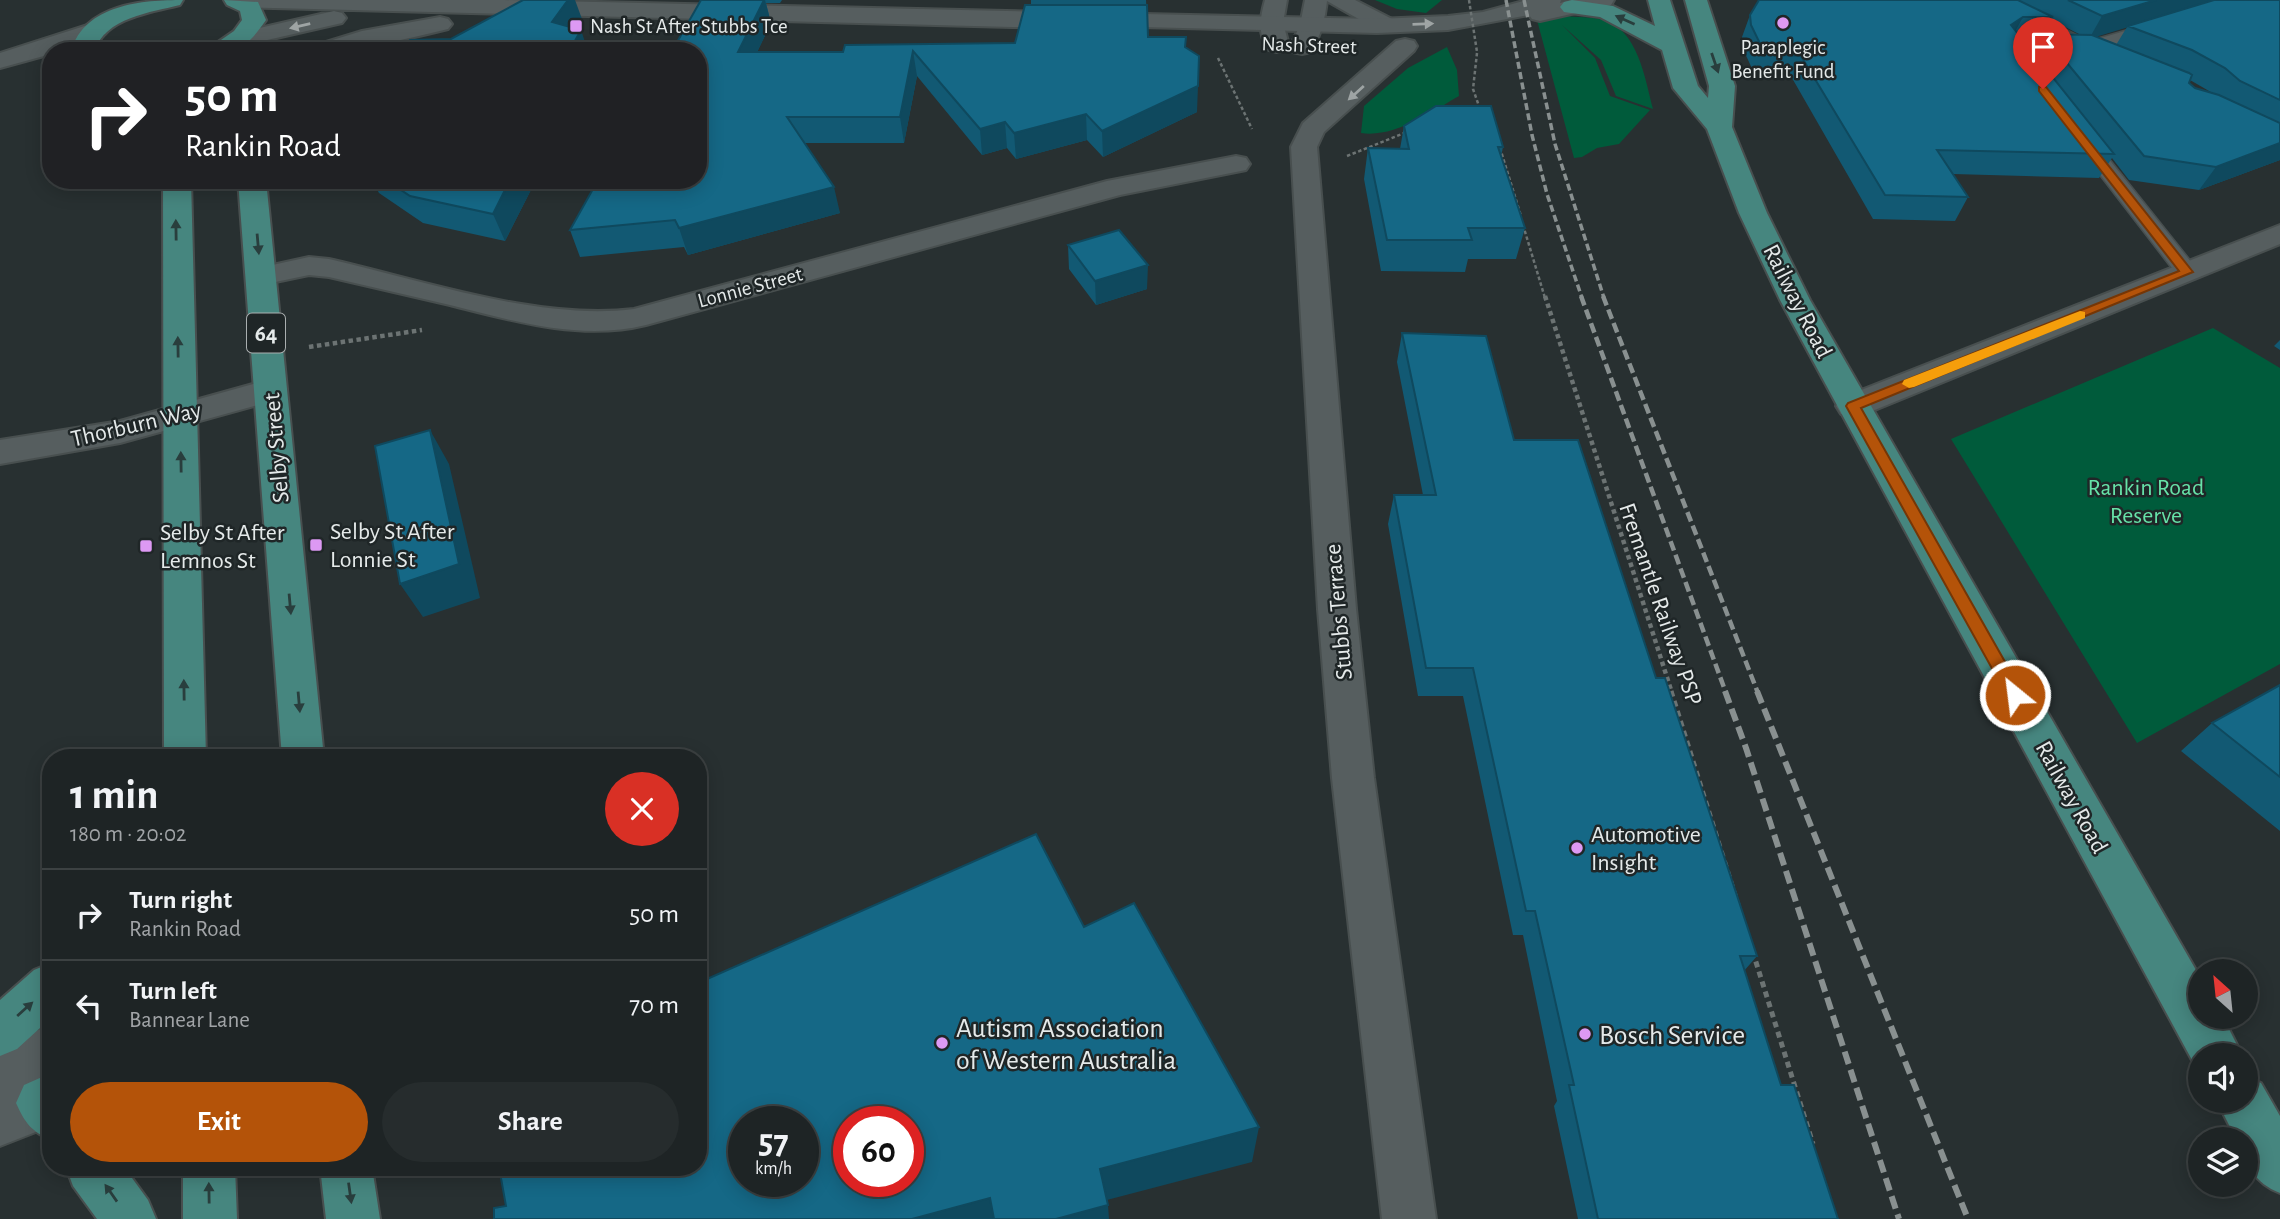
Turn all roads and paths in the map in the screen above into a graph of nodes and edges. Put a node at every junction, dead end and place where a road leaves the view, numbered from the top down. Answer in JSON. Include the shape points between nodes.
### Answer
{"nodes":[{"id":1,"x":138,"y":0,"type":"edge"},
{"id":2,"x":172,"y":0,"type":"edge"},
{"id":3,"x":235,"y":0,"type":"edge"},
{"id":4,"x":1316,"y":0,"type":"edge"},
{"id":5,"x":1338,"y":0,"type":"edge"},
{"id":6,"x":1469,"y":0,"type":"edge"},
{"id":7,"x":1603,"y":0,"type":"edge"},
{"id":8,"x":1659,"y":0,"type":"edge"},
{"id":9,"x":1696,"y":0,"type":"edge"},
{"id":10,"x":1986,"y":0,"type":"edge"},
{"id":11,"x":1561,"y":4,"type":"edge"},
{"id":12,"x":538,"y":8,"type":"junction"},
{"id":13,"x":2180,"y":20,"type":"edge"},
{"id":14,"x":1275,"y":23,"type":"edge"},
{"id":15,"x":103,"y":25,"type":"junction"},
{"id":16,"x":1312,"y":25,"type":"junction"},
{"id":17,"x":1386,"y":25,"type":"junction"},
{"id":18,"x":62,"y":42,"type":"edge"},
{"id":19,"x":85,"y":42,"type":"edge"},
{"id":20,"x":234,"y":42,"type":"edge"},
{"id":21,"x":247,"y":42,"type":"edge"},
{"id":22,"x":355,"y":42,"type":"edge"},
{"id":23,"x":1405,"y":46,"type":"junction"},
{"id":24,"x":1302,"y":47,"type":"junction"},
{"id":25,"x":1674,"y":47,"type":"junction"},
{"id":26,"x":42,"y":49,"type":"edge"},
{"id":27,"x":2084,"y":49,"type":"junction"},
{"id":28,"x":1217,"y":57,"type":"dead end"},
{"id":29,"x":0,"y":61,"type":"edge"},
{"id":30,"x":2114,"y":67,"type":"edge"},
{"id":31,"x":33,"y":77,"type":"dead end"},
{"id":32,"x":0,"y":79,"type":"edge"},
{"id":33,"x":2036,"y":80,"type":"edge"},
{"id":34,"x":1301,"y":104,"type":"dead end"},
{"id":35,"x":1468,"y":111,"type":"edge"},
{"id":36,"x":1481,"y":111,"type":"junction"},
{"id":37,"x":1485,"y":118,"type":"edge"},
{"id":38,"x":2070,"y":123,"type":"edge"},
{"id":39,"x":1719,"y":127,"type":"junction"},
{"id":40,"x":1252,"y":131,"type":"dead end"},
{"id":41,"x":1408,"y":132,"type":"edge"},
{"id":42,"x":1496,"y":137,"type":"edge"},
{"id":43,"x":1305,"y":157,"type":"junction"},
{"id":44,"x":1236,"y":164,"type":"dead end"},
{"id":45,"x":177,"y":189,"type":"edge"},
{"id":46,"x":253,"y":189,"type":"edge"},
{"id":47,"x":2280,"y":234,"type":"edge"},
{"id":48,"x":2187,"y":272,"type":"junction"},
{"id":49,"x":261,"y":276,"type":"junction"},
{"id":50,"x":422,"y":330,"type":"dead end"},
{"id":51,"x":305,"y":347,"type":"dead end"},
{"id":52,"x":271,"y":390,"type":"junction"},
{"id":53,"x":1853,"y":406,"type":"junction"},
{"id":54,"x":180,"y":415,"type":"junction"},
{"id":55,"x":0,"y":452,"type":"edge"},
{"id":56,"x":185,"y":749,"type":"edge"},
{"id":57,"x":302,"y":749,"type":"edge"},
{"id":58,"x":42,"y":994,"type":"edge"},
{"id":59,"x":0,"y":1032,"type":"edge"},
{"id":60,"x":2210,"y":1043,"type":"edge"},
{"id":61,"x":42,"y":1054,"type":"edge"},
{"id":62,"x":0,"y":1070,"type":"edge"},
{"id":63,"x":2250,"y":1113,"type":"edge"},
{"id":64,"x":1816,"y":1155,"type":"edge"},
{"id":65,"x":2280,"y":1167,"type":"edge"},
{"id":66,"x":98,"y":1176,"type":"edge"},
{"id":67,"x":209,"y":1176,"type":"edge"},
{"id":68,"x":347,"y":1176,"type":"edge"},
{"id":69,"x":129,"y":1219,"type":"edge"},
{"id":70,"x":210,"y":1219,"type":"edge"},
{"id":71,"x":353,"y":1219,"type":"edge"},
{"id":72,"x":1409,"y":1219,"type":"edge"}],
"edges":[{"from":1,"to":15,"type":"main road"},
{"from":2,"to":15,"type":"main road","via":[[136,9]]},
{"from":3,"to":12,"type":"street","name":"Nash Street"},
{"from":3,"to":20,"type":"main road","via":[[250,7],[254,17]]},
{"from":4,"to":16,"type":"street"},
{"from":5,"to":17,"type":"street"},
{"from":6,"to":36,"type":"path","bridge":true,"via":[[1477,52],[1473,89]]},
{"from":7,"to":11,"type":"street","name":"Nash Street"},
{"from":8,"to":25,"type":"main road","name":"Railway Road"},
{"from":9,"to":39,"type":"main road","name":"Railway Road","one_way":true,"via":[[1722,86]]},
{"from":10,"to":27,"type":"street"},
{"from":17,"to":11,"type":"street","name":"Nash Street","one_way":true,"via":[[1460,21]]},
{"from":11,"to":23,"type":"street","name":"Nash Street","via":[[1432,43]]},
{"from":25,"to":11,"type":"main road","one_way":true,"via":[[1605,11]]},
{"from":12,"to":14,"type":"street","name":"Nash Street","via":[[1012,20],[1071,32],[1216,39]]},
{"from":12,"to":21,"type":"street","name":"Nash Street","one_way":true,"via":[[358,15]]},
{"from":12,"to":22,"type":"street","via":[[400,30]]},
{"from":13,"to":27,"type":"lane"},
{"from":14,"to":16,"type":"street","name":"Nash Street"},
{"from":14,"to":24,"type":"street","name":"Nash Street"},
{"from":15,"to":18,"type":"street"},
{"from":15,"to":19,"type":"main road"},
{"from":16,"to":17,"type":"street","name":"Nash Street"},
{"from":16,"to":24,"type":"street"},
{"from":23,"to":24,"type":"street","name":"Nash Street"},
{"from":23,"to":43,"type":"street","one_way":true,"via":[[1312,129]]},
{"from":25,"to":39,"type":"main road","name":"Railway Road","via":[[1686,88]]},
{"from":26,"to":29,"type":"street"},
{"from":27,"to":30,"type":"street","via":[[2093,62]]},
{"from":27,"to":33,"type":"lane","via":[[2011,48]]},
{"from":28,"to":40,"type":"path"},
{"from":31,"to":32,"type":"street"},
{"from":34,"to":43,"type":"street","name":"Stubbs Terrace"},
{"from":35,"to":36,"type":"path"},
{"from":36,"to":37,"type":"path"},
{"from":38,"to":48,"type":"lane"},
{"from":39,"to":53,"type":"main road","name":"Railway Road","via":[[1789,288]]},
{"from":41,"to":43,"type":"path","via":[[1359,153]]},
{"from":42,"to":64,"type":"path","name":"Fremantle Railway PSP","via":[[1623,549],[1713,812]]},
{"from":43,"to":72,"type":"street","name":"Stubbs Terrace","via":[[1336,609]]},
{"from":44,"to":49,"type":"street","name":"Lonnie Street","via":[[1117,187],[608,323],[527,314],[329,268]]},
{"from":54,"to":45,"type":"main road","one_way":true},
{"from":46,"to":49,"type":"main road","name":"Selby Street","one_way":true},
{"from":47,"to":48,"type":"street"},
{"from":48,"to":53,"type":"street"},
{"from":49,"to":52,"type":"main road","name":"Selby Street","number":"64"},
{"from":50,"to":51,"type":"path"},
{"from":52,"to":54,"type":"street","name":"Thorburn Way"},
{"from":52,"to":57,"type":"main road","name":"Selby Street","number":"64","one_way":true},
{"from":53,"to":60,"type":"main road","name":"Railway Road"},
{"from":54,"to":55,"type":"street","name":"Thorburn Way","via":[[120,432]]},
{"from":56,"to":54,"type":"main road","one_way":true},
{"from":59,"to":58,"type":"main road","one_way":true},
{"from":61,"to":62,"type":"street"},
{"from":63,"to":65,"type":"main road"},
{"from":69,"to":66,"type":"main road","one_way":true},
{"from":70,"to":67,"type":"main road","one_way":true},
{"from":68,"to":71,"type":"main road","one_way":true}]}
